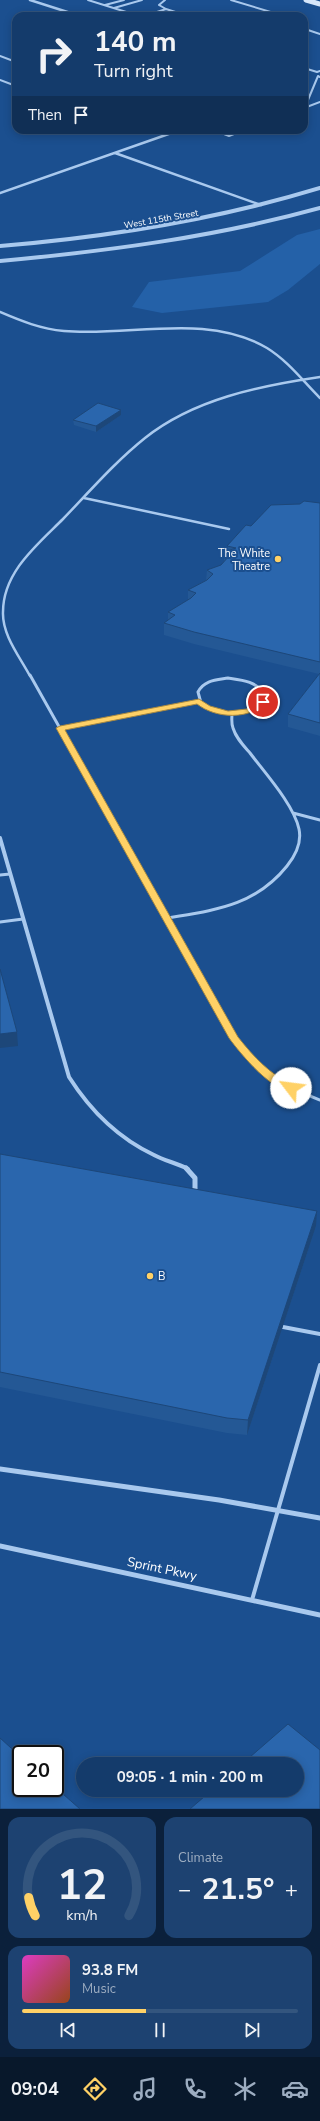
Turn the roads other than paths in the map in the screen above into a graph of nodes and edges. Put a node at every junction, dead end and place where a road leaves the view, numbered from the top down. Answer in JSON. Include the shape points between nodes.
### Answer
{"nodes":[{"id":1,"x":30,"y":0,"type":"edge"},
{"id":2,"x":88,"y":0,"type":"edge"},
{"id":3,"x":124,"y":0,"type":"edge"},
{"id":4,"x":142,"y":0,"type":"edge"},
{"id":5,"x":165,"y":0,"type":"edge"},
{"id":6,"x":231,"y":0,"type":"edge"},
{"id":7,"x":306,"y":0,"type":"edge"},
{"id":8,"x":320,"y":4,"type":"edge"},
{"id":9,"x":105,"y":6,"type":"junction"},
{"id":10,"x":114,"y":8,"type":"junction"},
{"id":11,"x":166,"y":9,"type":"junction"},
{"id":12,"x":68,"y":12,"type":"edge"},
{"id":13,"x":126,"y":12,"type":"edge"},
{"id":14,"x":157,"y":12,"type":"edge"},
{"id":15,"x":175,"y":12,"type":"edge"},
{"id":16,"x":271,"y":12,"type":"edge"},
{"id":17,"x":308,"y":30,"type":"edge"},
{"id":18,"x":320,"y":34,"type":"edge"},
{"id":19,"x":0,"y":56,"type":"edge"},
{"id":20,"x":12,"y":60,"type":"edge"},
{"id":21,"x":308,"y":69,"type":"edge"},
{"id":22,"x":320,"y":70,"type":"edge"},
{"id":23,"x":317,"y":72,"type":"junction"},
{"id":24,"x":319,"y":76,"type":"edge"},
{"id":25,"x":0,"y":80,"type":"edge"},
{"id":26,"x":12,"y":84,"type":"edge"},
{"id":27,"x":308,"y":100,"type":"edge"},
{"id":28,"x":320,"y":102,"type":"edge"},
{"id":29,"x":308,"y":106,"type":"edge"},
{"id":30,"x":168,"y":134,"type":"edge"},
{"id":31,"x":224,"y":134,"type":"edge"},
{"id":32,"x":234,"y":134,"type":"edge"},
{"id":33,"x":116,"y":152,"type":"junction"},
{"id":34,"x":320,"y":188,"type":"edge"},
{"id":35,"x":0,"y":193,"type":"edge"},
{"id":36,"x":263,"y":206,"type":"junction"},
{"id":37,"x":320,"y":208,"type":"edge"},
{"id":38,"x":0,"y":246,"type":"edge"},
{"id":39,"x":0,"y":261,"type":"edge"},
{"id":40,"x":0,"y":312,"type":"edge"},
{"id":41,"x":320,"y":377,"type":"edge"},
{"id":42,"x":301,"y":380,"type":"junction"},
{"id":43,"x":320,"y":398,"type":"edge"},
{"id":44,"x":84,"y":498,"type":"junction"},
{"id":45,"x":228,"y":529,"type":"dead end"},
{"id":46,"x":199,"y":701,"type":"junction"},
{"id":47,"x":232,"y":713,"type":"junction"},
{"id":48,"x":60,"y":728,"type":"junction"},
{"id":49,"x":293,"y":813,"type":"junction"},
{"id":50,"x":320,"y":820,"type":"edge"},
{"id":51,"x":0,"y":838,"type":"edge"},
{"id":52,"x":10,"y":874,"type":"junction"},
{"id":53,"x":0,"y":875,"type":"edge"},
{"id":54,"x":168,"y":918,"type":"junction"},
{"id":55,"x":23,"y":919,"type":"junction"},
{"id":56,"x":0,"y":922,"type":"edge"},
{"id":57,"x":320,"y":1100,"type":"edge"},
{"id":58,"x":194,"y":1198,"type":"edge"},
{"id":59,"x":283,"y":1327,"type":"edge"},
{"id":60,"x":320,"y":1334,"type":"edge"},
{"id":61,"x":320,"y":1365,"type":"edge"},
{"id":62,"x":0,"y":1470,"type":"edge"},
{"id":63,"x":278,"y":1511,"type":"junction"},
{"id":64,"x":320,"y":1518,"type":"edge"},
{"id":65,"x":0,"y":1546,"type":"edge"},
{"id":66,"x":252,"y":1600,"type":"junction"},
{"id":67,"x":320,"y":1615,"type":"edge"}],
"edges":[{"from":1,"to":12,"type":"street"},
{"from":2,"to":9,"type":"lane"},
{"from":3,"to":9,"type":"lane"},
{"from":4,"to":10,"type":"lane"},
{"from":5,"to":11,"type":"lane","via":[[160,5]]},
{"from":6,"to":16,"type":"lane"},
{"from":7,"to":8,"type":"main road"},
{"from":9,"to":10,"type":"lane"},
{"from":10,"to":13,"type":"lane"},
{"from":11,"to":14,"type":"lane"},
{"from":11,"to":15,"type":"lane"},
{"from":17,"to":18,"type":"lane"},
{"from":19,"to":20,"type":"lane"},
{"from":21,"to":23,"type":"lane"},
{"from":22,"to":23,"type":"lane"},
{"from":23,"to":24,"type":"lane"},
{"from":24,"to":27,"type":"lane"},
{"from":25,"to":26,"type":"lane"},
{"from":28,"to":29,"type":"lane"},
{"from":30,"to":33,"type":"street"},
{"from":31,"to":32,"type":"lane"},
{"from":33,"to":35,"type":"street"},
{"from":33,"to":36,"type":"street"},
{"from":34,"to":36,"type":"street","name":"West 115th Street"},
{"from":36,"to":38,"type":"street","name":"West 115th Street","via":[[197,221],[122,233]]},
{"from":37,"to":39,"type":"street","via":[[241,229],[170,242]]},
{"from":40,"to":42,"type":"lane","via":[[24,323],[74,331],[192,329],[240,336],[275,353]]},
{"from":41,"to":42,"type":"lane"},
{"from":42,"to":43,"type":"lane"},
{"from":42,"to":44,"type":"lane","via":[[229,396],[198,407],[164,424]]},
{"from":44,"to":45,"type":"lane"},
{"from":44,"to":48,"type":"lane","via":[[30,552],[7,588],[3,608],[3,621],[8,635]]},
{"from":46,"to":47,"type":"lane","via":[[208,708]]},
{"from":46,"to":47,"type":"lane","via":[[198,692],[201,687],[217,679],[250,681],[263,690],[263,702],[257,707],[249,711]]},
{"from":46,"to":48,"type":"lane"},
{"from":47,"to":49,"type":"lane","via":[[232,726],[236,736]]},
{"from":48,"to":54,"type":"lane"},
{"from":49,"to":50,"type":"lane"},
{"from":49,"to":54,"type":"lane","via":[[299,828],[299,843],[282,874],[267,888],[248,900],[222,908]]},
{"from":51,"to":52,"type":"street"},
{"from":52,"to":53,"type":"lane"},
{"from":52,"to":55,"type":"street"},
{"from":54,"to":57,"type":"lane","via":[[234,1038],[255,1064],[281,1084]]},
{"from":55,"to":56,"type":"lane"},
{"from":55,"to":58,"type":"street","via":[[69,1077],[81,1097],[97,1116],[122,1136],[192,1173],[196,1181]]},
{"from":59,"to":60,"type":"lane"},
{"from":61,"to":63,"type":"lane"},
{"from":62,"to":63,"type":"street","via":[[219,1500]]},
{"from":63,"to":64,"type":"street"},
{"from":63,"to":66,"type":"lane"},
{"from":65,"to":66,"type":"street","name":"Sprint Pkwy"},
{"from":66,"to":67,"type":"street","name":"Sprint Pkwy"}]}
